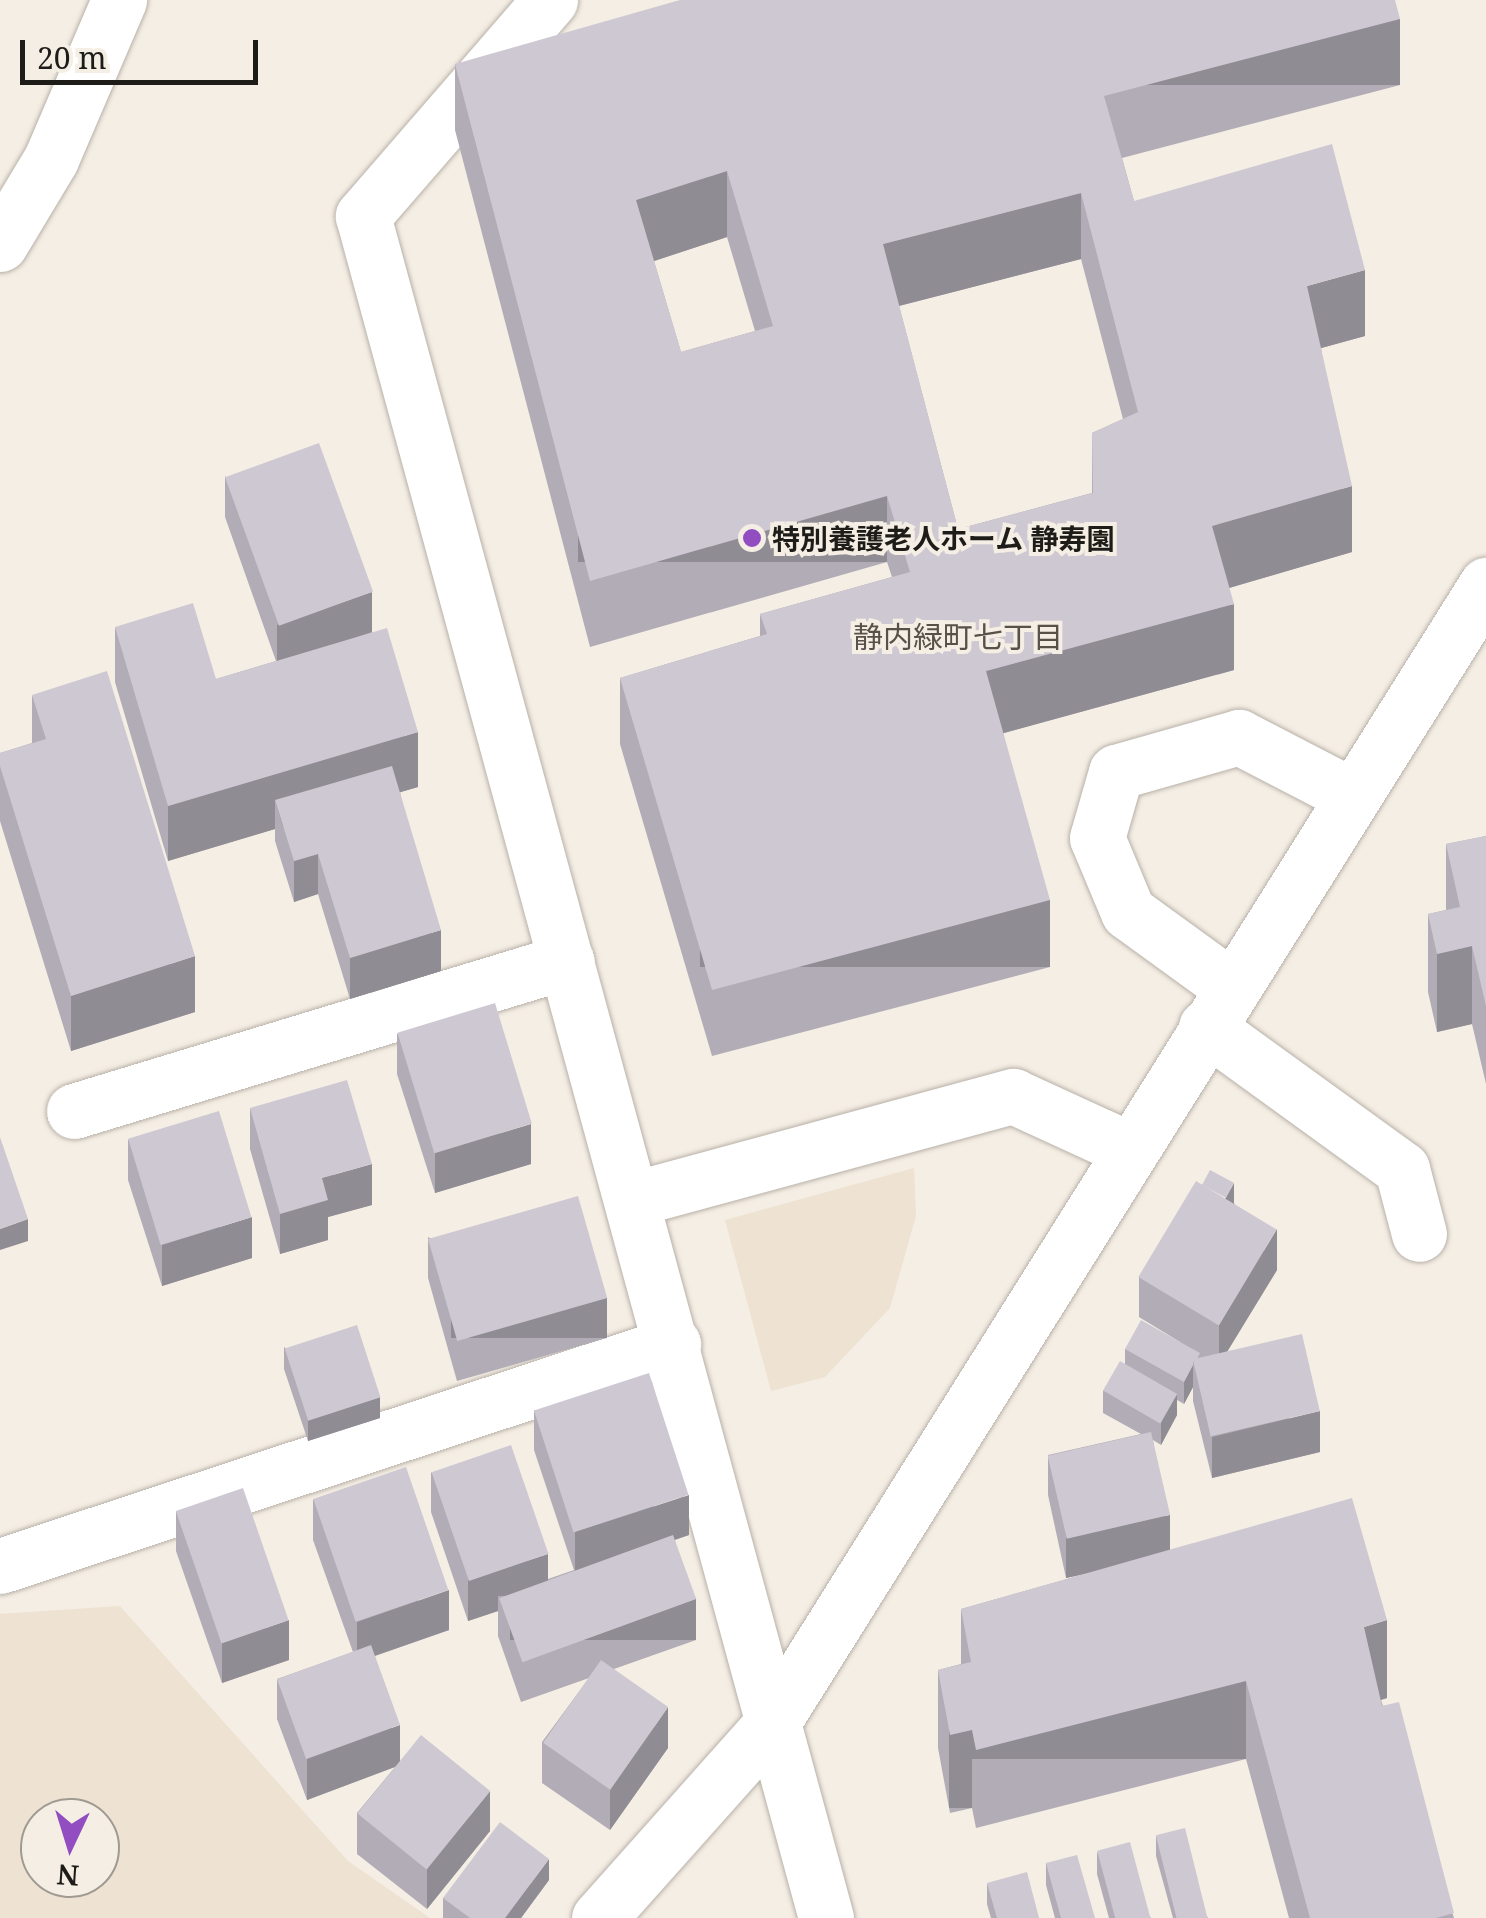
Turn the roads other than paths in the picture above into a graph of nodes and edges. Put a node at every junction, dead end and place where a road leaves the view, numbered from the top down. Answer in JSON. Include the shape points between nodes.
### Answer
{"nodes":[{"id":1,"x":118,"y":0,"type":"edge"},
{"id":2,"x":550,"y":0,"type":"edge"},
{"id":3,"x":0,"y":244,"type":"edge"},
{"id":4,"x":1486,"y":586,"type":"edge"},
{"id":5,"x":1353,"y":796,"type":"junction"},
{"id":6,"x":568,"y":961,"type":"junction"},
{"id":7,"x":1218,"y":1006,"type":"junction"},
{"id":8,"x":74,"y":1111,"type":"dead end"},
{"id":9,"x":1131,"y":1150,"type":"junction"},
{"id":10,"x":632,"y":1199,"type":"junction"},
{"id":11,"x":1419,"y":1234,"type":"dead end"},
{"id":12,"x":673,"y":1344,"type":"junction"},
{"id":13,"x":0,"y":1566,"type":"edge"},
{"id":14,"x":771,"y":1724,"type":"junction"},
{"id":15,"x":600,"y":1918,"type":"edge"},
{"id":16,"x":826,"y":1918,"type":"edge"}],
"edges":[{"from":1,"to":3,"type":"street","via":[[50,159]]},
{"from":2,"to":6,"type":"street","via":[[363,216]]},
{"from":4,"to":5,"type":"street"},
{"from":5,"to":7,"type":"street"},
{"from":5,"to":7,"type":"street","via":[[1239,736],[1116,772],[1098,838],[1128,912]]},
{"from":6,"to":8,"type":"street"},
{"from":6,"to":10,"type":"street"},
{"from":7,"to":9,"type":"street"},
{"from":7,"to":11,"type":"street","via":[[1402,1169]]},
{"from":9,"to":10,"type":"street","via":[[1014,1096]]},
{"from":9,"to":14,"type":"street"},
{"from":10,"to":12,"type":"street"},
{"from":12,"to":13,"type":"street"},
{"from":12,"to":14,"type":"street"},
{"from":14,"to":15,"type":"street"},
{"from":14,"to":16,"type":"street"}]}
